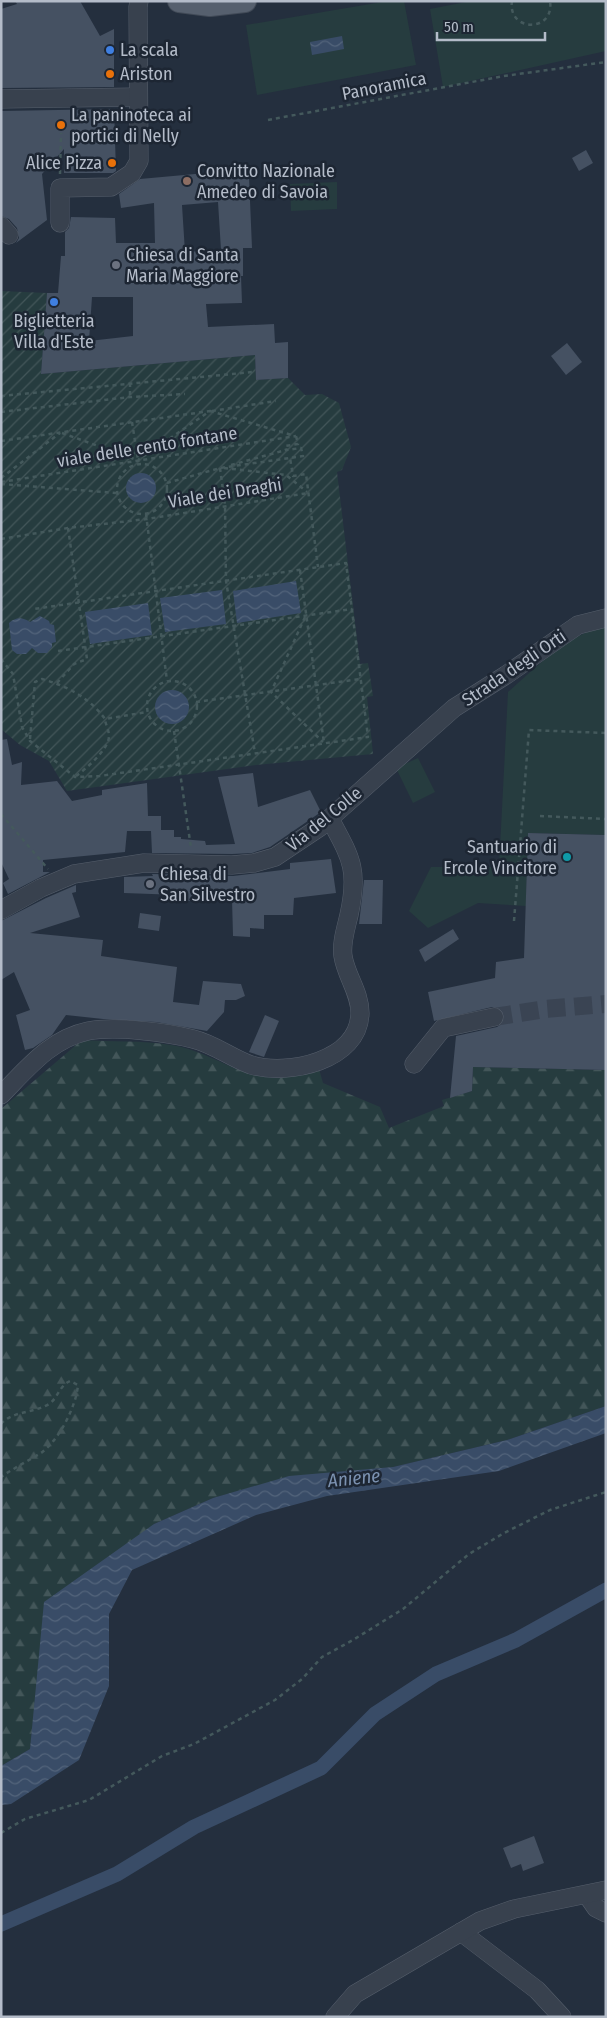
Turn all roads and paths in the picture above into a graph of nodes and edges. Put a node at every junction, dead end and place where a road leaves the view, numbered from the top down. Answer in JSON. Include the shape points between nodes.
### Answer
{"nodes":[{"id":1,"x":139,"y":1,"type":"edge"},
{"id":2,"x":179,"y":1,"type":"edge"},
{"id":3,"x":244,"y":1,"type":"edge"},
{"id":4,"x":512,"y":1,"type":"edge"},
{"id":5,"x":550,"y":1,"type":"edge"},
{"id":6,"x":606,"y":62,"type":"edge"},
{"id":7,"x":137,"y":97,"type":"junction"},
{"id":8,"x":1,"y":99,"type":"edge"},
{"id":9,"x":268,"y":120,"type":"dead end"},
{"id":10,"x":61,"y":133,"type":"dead end"},
{"id":11,"x":60,"y":188,"type":"junction"},
{"id":12,"x":60,"y":223,"type":"dead end"},
{"id":13,"x":252,"y":372,"type":"dead end"},
{"id":14,"x":130,"y":382,"type":"junction"},
{"id":15,"x":185,"y":394,"type":"dead end"},
{"id":16,"x":1,"y":396,"type":"edge"},
{"id":17,"x":130,"y":397,"type":"junction"},
{"id":18,"x":276,"y":401,"type":"dead end"},
{"id":19,"x":210,"y":411,"type":"junction"},
{"id":20,"x":1,"y":412,"type":"edge"},
{"id":21,"x":132,"y":422,"type":"junction"},
{"id":22,"x":61,"y":432,"type":"junction"},
{"id":23,"x":296,"y":436,"type":"junction"},
{"id":24,"x":1,"y":441,"type":"edge"},
{"id":25,"x":286,"y":450,"type":"junction"},
{"id":26,"x":290,"y":458,"type":"junction"},
{"id":27,"x":138,"y":460,"type":"junction"},
{"id":28,"x":220,"y":468,"type":"junction"},
{"id":29,"x":1,"y":478,"type":"edge"},
{"id":30,"x":1,"y":483,"type":"edge"},
{"id":31,"x":167,"y":484,"type":"junction"},
{"id":32,"x":116,"y":493,"type":"junction"},
{"id":33,"x":308,"y":493,"type":"junction"},
{"id":34,"x":225,"y":505,"type":"junction"},
{"id":35,"x":146,"y":514,"type":"junction"},
{"id":36,"x":147,"y":519,"type":"junction"},
{"id":37,"x":68,"y":528,"type":"junction"},
{"id":38,"x":1,"y":539,"type":"edge"},
{"id":39,"x":318,"y":567,"type":"junction"},
{"id":40,"x":300,"y":570,"type":"junction"},
{"id":41,"x":226,"y":581,"type":"junction"},
{"id":42,"x":1,"y":590,"type":"edge"},
{"id":43,"x":155,"y":591,"type":"junction"},
{"id":44,"x":78,"y":602,"type":"junction"},
{"id":45,"x":1,"y":608,"type":"edge"},
{"id":46,"x":34,"y":609,"type":"dead end"},
{"id":47,"x":352,"y":609,"type":"junction"},
{"id":48,"x":306,"y":616,"type":"junction"},
{"id":49,"x":606,"y":618,"type":"edge"},
{"id":50,"x":233,"y":626,"type":"junction"},
{"id":51,"x":162,"y":636,"type":"junction"},
{"id":52,"x":85,"y":647,"type":"junction"},
{"id":53,"x":58,"y":651,"type":"dead end"},
{"id":54,"x":1,"y":659,"type":"edge"},
{"id":55,"x":360,"y":679,"type":"junction"},
{"id":56,"x":167,"y":681,"type":"junction"},
{"id":57,"x":56,"y":683,"type":"junction"},
{"id":58,"x":316,"y":685,"type":"junction"},
{"id":59,"x":271,"y":692,"type":"junction"},
{"id":60,"x":245,"y":695,"type":"junction"},
{"id":61,"x":196,"y":702,"type":"junction"},
{"id":62,"x":147,"y":712,"type":"junction"},
{"id":63,"x":105,"y":720,"type":"junction"},
{"id":64,"x":174,"y":731,"type":"junction"},
{"id":65,"x":428,"y":731,"type":"joint"},
{"id":66,"x":606,"y":733,"type":"edge"},
{"id":67,"x":30,"y":741,"type":"junction"},
{"id":68,"x":324,"y":743,"type":"junction"},
{"id":69,"x":255,"y":753,"type":"junction"},
{"id":70,"x":179,"y":764,"type":"junction"},
{"id":71,"x":75,"y":776,"type":"junction"},
{"id":72,"x":1,"y":814,"type":"edge"},
{"id":73,"x":540,"y":816,"type":"dead end"},
{"id":74,"x":330,"y":819,"type":"junction"},
{"id":75,"x":606,"y":819,"type":"edge"},
{"id":76,"x":194,"y":864,"type":"junction"},
{"id":77,"x":57,"y":880,"type":"junction"},
{"id":78,"x":1,"y":910,"type":"edge"},
{"id":79,"x":514,"y":921,"type":"dead end"},
{"id":80,"x":494,"y":1017,"type":"tunnel mouth"},
{"id":81,"x":414,"y":1064,"type":"dead end"},
{"id":82,"x":1,"y":1095,"type":"edge"},
{"id":83,"x":1,"y":1424,"type":"edge"},
{"id":84,"x":1,"y":1477,"type":"edge"},
{"id":85,"x":606,"y":1492,"type":"edge"},
{"id":86,"x":1,"y":1833,"type":"edge"},
{"id":87,"x":606,"y":1890,"type":"edge"},
{"id":88,"x":587,"y":1894,"type":"junction"},
{"id":89,"x":606,"y":1913,"type":"edge"},
{"id":90,"x":461,"y":1932,"type":"junction"},
{"id":91,"x":335,"y":2017,"type":"edge"},
{"id":92,"x":562,"y":2017,"type":"edge"}],
"edges":[{"from":1,"to":7,"type":"street"},
{"from":2,"to":3,"type":"main road","via":[[210,5]]},
{"from":4,"to":5,"type":"path","via":[[515,17],[531,26],[543,22],[548,16]]},
{"from":6,"to":9,"type":"path","name":"Panoramica","via":[[504,76]]},
{"from":7,"to":8,"type":"street"},
{"from":7,"to":11,"type":"street","via":[[139,161],[132,173],[111,187]]},
{"from":10,"to":11,"type":"path"},
{"from":11,"to":12,"type":"street"},
{"from":13,"to":14,"type":"path"},
{"from":14,"to":16,"type":"path"},
{"from":14,"to":17,"type":"path"},
{"from":15,"to":17,"type":"path"},
{"from":17,"to":20,"type":"path"},
{"from":18,"to":19,"type":"path"},
{"from":19,"to":21,"type":"path"},
{"from":19,"to":23,"type":"path"},
{"from":19,"to":27,"type":"path"},
{"from":21,"to":22,"type":"path"},
{"from":21,"to":27,"type":"path"},
{"from":22,"to":24,"type":"path"},
{"from":22,"to":27,"type":"path"},
{"from":22,"to":29,"type":"path"},
{"from":23,"to":25,"type":"path","via":[[298,444],[285,446]]},
{"from":23,"to":27,"type":"path","name":"viale delle cento fontane"},
{"from":25,"to":26,"type":"path","via":[[301,448],[303,456]]},
{"from":25,"to":28,"type":"path"},
{"from":26,"to":28,"type":"path"},
{"from":26,"to":33,"type":"path","via":[[293,476],[306,474]]},
{"from":27,"to":30,"type":"path","name":"viale delle cento fontane"},
{"from":28,"to":31,"type":"path"},
{"from":28,"to":33,"type":"path","via":[[286,475]]},
{"from":28,"to":34,"type":"path"},
{"from":30,"to":32,"type":"path"},
{"from":31,"to":32,"type":"path","via":[[154,466],[131,466],[119,477]]},
{"from":31,"to":35,"type":"path","via":[[165,500]]},
{"from":32,"to":35,"type":"path","via":[[124,507]]},
{"from":33,"to":34,"type":"path","name":"Viale dei Draghi"},
{"from":33,"to":39,"type":"path"},
{"from":34,"to":36,"type":"path","name":"Viale dei Draghi"},
{"from":34,"to":41,"type":"path"},
{"from":35,"to":36,"type":"path","name":"Viale dei Draghi"},
{"from":36,"to":37,"type":"path","name":"Viale dei Draghi"},
{"from":36,"to":43,"type":"path"},
{"from":37,"to":38,"type":"path","name":"Viale dei Draghi"},
{"from":37,"to":44,"type":"path"},
{"from":39,"to":40,"type":"path"},
{"from":39,"to":47,"type":"path","via":[[346,562]]},
{"from":40,"to":41,"type":"path"},
{"from":40,"to":48,"type":"path"},
{"from":41,"to":43,"type":"path"},
{"from":41,"to":50,"type":"path"},
{"from":42,"to":45,"type":"path"},
{"from":43,"to":44,"type":"path"},
{"from":43,"to":51,"type":"path"},
{"from":44,"to":46,"type":"path"},
{"from":44,"to":52,"type":"path"},
{"from":47,"to":48,"type":"path"},
{"from":47,"to":55,"type":"path"},
{"from":48,"to":50,"type":"path"},
{"from":48,"to":58,"type":"path"},
{"from":48,"to":59,"type":"path"},
{"from":49,"to":65,"type":"street","name":"Strada degli Orti","via":[[578,625],[454,708]]},
{"from":50,"to":51,"type":"path"},
{"from":50,"to":60,"type":"path"},
{"from":51,"to":52,"type":"path"},
{"from":51,"to":56,"type":"path"},
{"from":52,"to":53,"type":"path"},
{"from":52,"to":57,"type":"path","via":[[87,659],[74,664]]},
{"from":54,"to":67,"type":"path","via":[[13,674],[22,727]]},
{"from":55,"to":58,"type":"path"},
{"from":55,"to":68,"type":"path","via":[[368,737]]},
{"from":56,"to":61,"type":"path","via":[[189,688]]},
{"from":56,"to":62,"type":"path","via":[[159,684],[148,696]]},
{"from":57,"to":63,"type":"path","via":[[85,698]]},
{"from":57,"to":67,"type":"path","via":[[42,679],[35,682]]},
{"from":58,"to":59,"type":"path"},
{"from":58,"to":68,"type":"path"},
{"from":59,"to":60,"type":"path"},
{"from":59,"to":68,"type":"path"},
{"from":60,"to":61,"type":"path"},
{"from":60,"to":69,"type":"path"},
{"from":61,"to":64,"type":"path","via":[[194,718],[182,729]]},
{"from":62,"to":63,"type":"path"},
{"from":62,"to":64,"type":"path","via":[[154,724]]},
{"from":63,"to":71,"type":"path","via":[[109,736],[106,746],[88,767]]},
{"from":64,"to":70,"type":"path"},
{"from":65,"to":74,"type":"street","name":"Via del Colle"},
{"from":66,"to":79,"type":"path","via":[[529,730]]},
{"from":67,"to":71,"type":"path"},
{"from":68,"to":69,"type":"path"},
{"from":69,"to":70,"type":"path"},
{"from":70,"to":71,"type":"path","via":[[100,776]]},
{"from":70,"to":76,"type":"path"},
{"from":72,"to":77,"type":"path"},
{"from":73,"to":75,"type":"path"},
{"from":74,"to":76,"type":"street","name":"Via del Colle","via":[[270,859],[240,865]]},
{"from":74,"to":82,"type":"street","via":[[353,865],[353,892],[342,948],[360,1014],[353,1037],[338,1052],[286,1069],[268,1068],[252,1065],[206,1043],[185,1037],[88,1031],[46,1050]]},
{"from":76,"to":77,"type":"street","name":"Via del Colle","via":[[129,865]]},
{"from":77,"to":78,"type":"street","name":"Via del Colle"},
{"from":80,"to":81,"type":"street","via":[[444,1028]]},
{"from":83,"to":84,"type":"path","via":[[6,1418],[51,1403],[63,1384],[70,1381],[78,1386],[69,1416],[54,1439],[42,1452]]},
{"from":85,"to":86,"type":"path","via":[[550,1510],[469,1554],[403,1609],[322,1656],[302,1679],[276,1700],[194,1744],[162,1756],[89,1800],[24,1819]]},
{"from":87,"to":88,"type":"street"},
{"from":88,"to":89,"type":"street","via":[[596,1908]]},
{"from":88,"to":90,"type":"street","via":[[504,1911]]},
{"from":90,"to":91,"type":"street","via":[[355,1994]]},
{"from":90,"to":92,"type":"street","via":[[537,1990]]}]}
